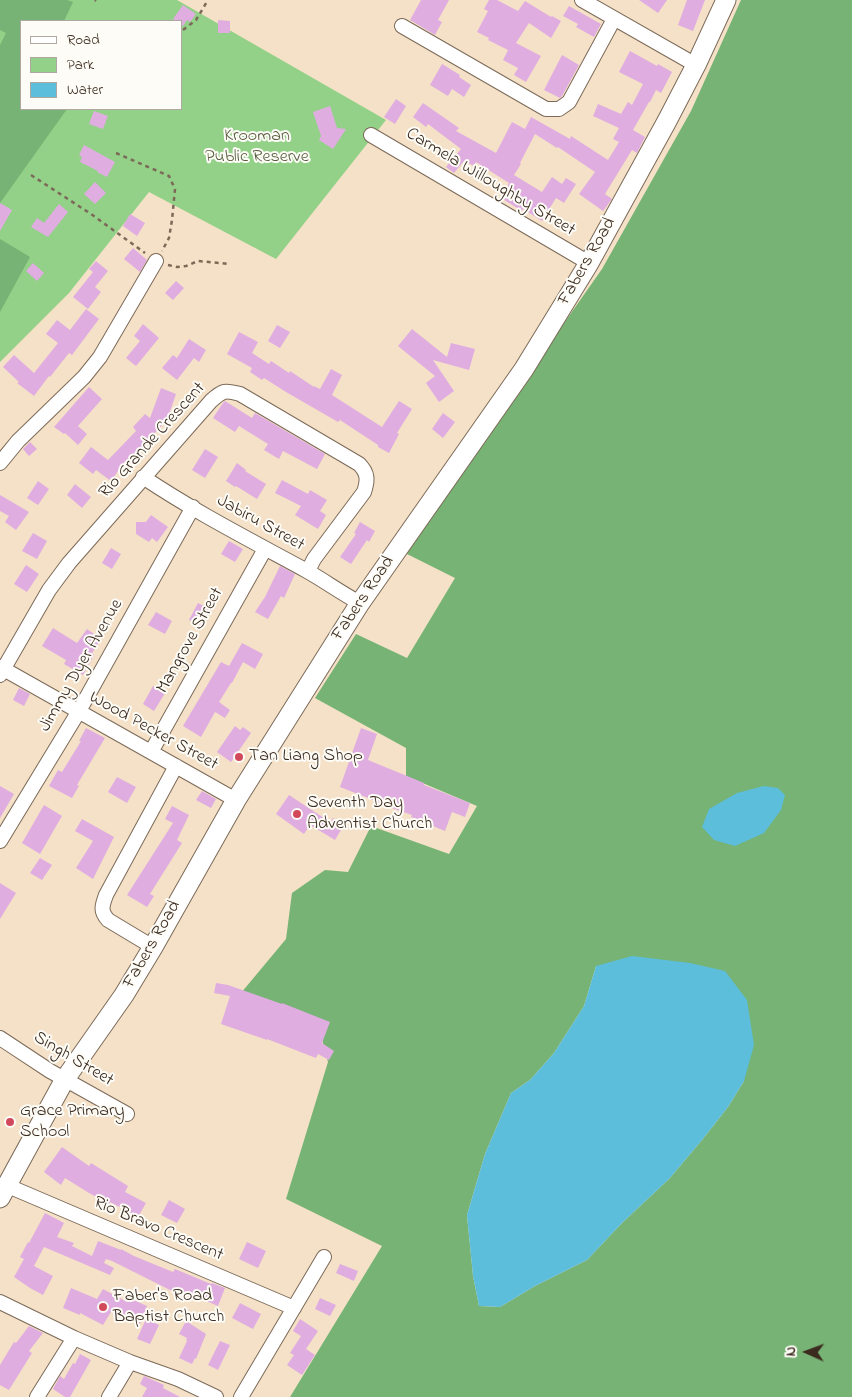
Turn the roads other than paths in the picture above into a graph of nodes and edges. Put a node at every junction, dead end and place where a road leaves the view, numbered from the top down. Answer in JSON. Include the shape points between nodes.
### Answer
{"nodes":[{"id":1,"x":582,"y":0,"type":"edge"},
{"id":2,"x":726,"y":0,"type":"edge"},
{"id":3,"x":614,"y":19,"type":"junction"},
{"id":4,"x":402,"y":26,"type":"dead end"},
{"id":5,"x":696,"y":65,"type":"junction"},
{"id":6,"x":371,"y":135,"type":"dead end"},
{"id":7,"x":156,"y":261,"type":"road end"},
{"id":8,"x":589,"y":264,"type":"junction"},
{"id":9,"x":0,"y":463,"type":"edge"},
{"id":10,"x":143,"y":477,"type":"junction"},
{"id":11,"x":193,"y":507,"type":"junction"},
{"id":12,"x":265,"y":549,"type":"junction"},
{"id":13,"x":308,"y":572,"type":"junction"},
{"id":14,"x":360,"y":603,"type":"junction"},
{"id":15,"x":1,"y":670,"type":"edge"},
{"id":16,"x":79,"y":711,"type":"junction"},
{"id":17,"x":151,"y":752,"type":"junction"},
{"id":18,"x":176,"y":766,"type":"junction"},
{"id":19,"x":236,"y":800,"type":"junction"},
{"id":20,"x":0,"y":841,"type":"edge"},
{"id":21,"x":153,"y":947,"type":"junction"},
{"id":22,"x":0,"y":1038,"type":"edge"},
{"id":23,"x":65,"y":1079,"type":"junction"},
{"id":24,"x":127,"y":1114,"type":"dead end"},
{"id":25,"x":4,"y":1192,"type":"edge"},
{"id":26,"x":324,"y":1257,"type":"dead end"},
{"id":27,"x":0,"y":1302,"type":"edge"},
{"id":28,"x":294,"y":1308,"type":"junction"},
{"id":29,"x":74,"y":1338,"type":"junction"},
{"id":30,"x":130,"y":1362,"type":"junction"},
{"id":31,"x":37,"y":1397,"type":"edge"},
{"id":32,"x":109,"y":1397,"type":"edge"},
{"id":33,"x":216,"y":1397,"type":"edge"},
{"id":34,"x":240,"y":1397,"type":"edge"}],
"edges":[{"from":1,"to":3,"type":"street"},
{"from":2,"to":5,"type":"main road","name":"Fabers Road"},
{"from":3,"to":4,"type":"street","via":[[569,102],[559,109],[546,109]]},
{"from":3,"to":5,"type":"street"},
{"from":5,"to":8,"type":"main road","name":"Fabers Road"},
{"from":6,"to":8,"type":"street","name":"Carmela Willoughby Street"},
{"from":7,"to":9,"type":"street","via":[[100,357],[84,377],[18,440]]},
{"from":8,"to":14,"type":"main road","name":"Fabers Road","via":[[524,369]]},
{"from":10,"to":11,"type":"street","name":"Jabiru Street"},
{"from":10,"to":13,"type":"street","name":"Rio Grande Crescent","via":[[219,393],[226,390],[240,394],[359,464],[367,476],[364,492]]},
{"from":10,"to":15,"type":"street","name":"Rio Grande Crescent","via":[[69,562]]},
{"from":11,"to":12,"type":"street","name":"Jabiru Street"},
{"from":11,"to":16,"type":"street","name":"Jimmy Dyer Avenue"},
{"from":12,"to":13,"type":"street","name":"Jabiru Street"},
{"from":12,"to":17,"type":"street","name":"Mangrove Street"},
{"from":13,"to":14,"type":"street","name":"Jabiru Street"},
{"from":14,"to":19,"type":"main road","name":"Fabers Road"},
{"from":15,"to":16,"type":"street","name":"Wood Pecker Street"},
{"from":16,"to":17,"type":"street","name":"Wood Pecker Street"},
{"from":16,"to":20,"type":"street","name":"Jimmy Dyer Avenue"},
{"from":17,"to":18,"type":"street","name":"Wood Pecker Street"},
{"from":18,"to":19,"type":"street","name":"Wood Pecker Street"},
{"from":18,"to":21,"type":"street","via":[[102,908],[108,920]]},
{"from":19,"to":21,"type":"main road","name":"Fabers Road"},
{"from":21,"to":23,"type":"main road","name":"Fabers Road"},
{"from":22,"to":23,"type":"street","name":"Singh Street"},
{"from":23,"to":24,"type":"street","name":"Singh Street"},
{"from":23,"to":25,"type":"main road","name":"Fabers Road"},
{"from":25,"to":28,"type":"street","name":"Rio Bravo Crescent"},
{"from":26,"to":28,"type":"street"},
{"from":27,"to":29,"type":"street"},
{"from":28,"to":34,"type":"street"},
{"from":29,"to":30,"type":"street"},
{"from":29,"to":31,"type":"street"},
{"from":30,"to":32,"type":"street"},
{"from":30,"to":33,"type":"street"}]}
